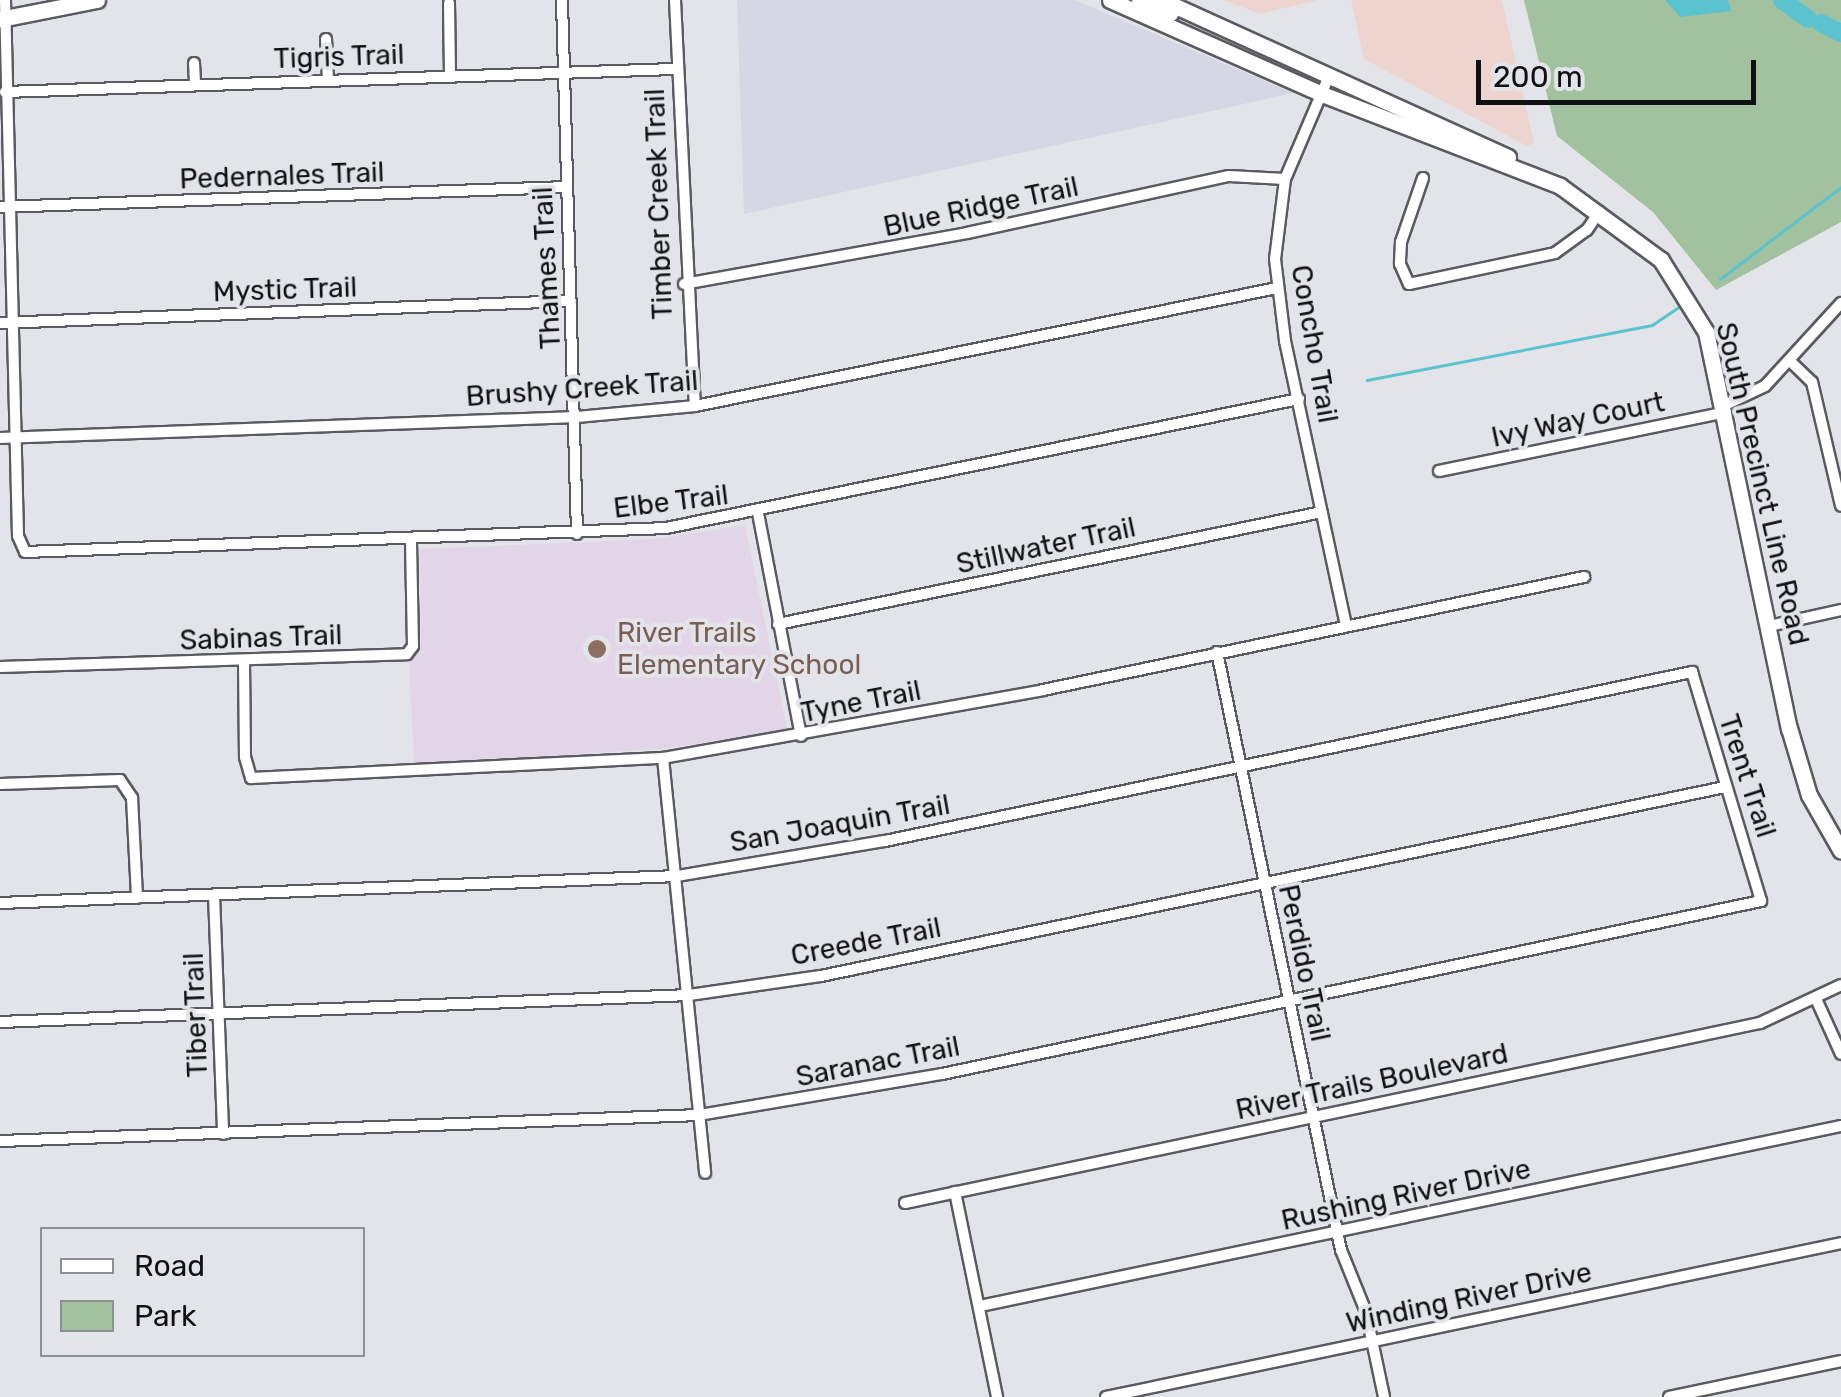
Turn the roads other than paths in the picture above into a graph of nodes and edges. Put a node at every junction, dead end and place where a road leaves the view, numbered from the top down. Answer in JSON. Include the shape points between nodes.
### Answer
{"nodes":[{"id":1,"x":5,"y":0,"type":"edge"},
{"id":2,"x":98,"y":0,"type":"edge"},
{"id":3,"x":562,"y":0,"type":"edge"},
{"id":4,"x":674,"y":0,"type":"edge"},
{"id":5,"x":1110,"y":0,"type":"edge"},
{"id":6,"x":1139,"y":0,"type":"edge"},
{"id":7,"x":1162,"y":0,"type":"edge"},
{"id":8,"x":449,"y":4,"type":"dead end"},
{"id":9,"x":0,"y":19,"type":"edge"},
{"id":10,"x":1226,"y":29,"type":"junction"},
{"id":11,"x":326,"y":39,"type":"dead end"},
{"id":12,"x":194,"y":63,"type":"dead end"},
{"id":13,"x":675,"y":69,"type":"junction"},
{"id":14,"x":565,"y":73,"type":"junction"},
{"id":15,"x":450,"y":75,"type":"junction"},
{"id":16,"x":1330,"y":76,"type":"junction"},
{"id":17,"x":328,"y":80,"type":"junction"},
{"id":18,"x":194,"y":85,"type":"junction"},
{"id":19,"x":5,"y":92,"type":"junction"},
{"id":20,"x":1322,"y":94,"type":"junction"},
{"id":21,"x":1423,"y":178,"type":"dead end"},
{"id":22,"x":1285,"y":179,"type":"junction"},
{"id":23,"x":1560,"y":186,"type":"junction"},
{"id":24,"x":566,"y":187,"type":"junction"},
{"id":25,"x":4,"y":207,"type":"edge"},
{"id":26,"x":1599,"y":211,"type":"junction"},
{"id":27,"x":684,"y":284,"type":"junction"},
{"id":28,"x":1276,"y":288,"type":"junction"},
{"id":29,"x":571,"y":301,"type":"junction"},
{"id":30,"x":1841,"y":303,"type":"edge"},
{"id":31,"x":6,"y":323,"type":"edge"},
{"id":32,"x":1790,"y":361,"type":"junction"},
{"id":33,"x":1299,"y":399,"type":"junction"},
{"id":34,"x":694,"y":406,"type":"junction"},
{"id":35,"x":1725,"y":409,"type":"junction"},
{"id":36,"x":577,"y":417,"type":"junction"},
{"id":37,"x":15,"y":437,"type":"junction"},
{"id":38,"x":0,"y":438,"type":"edge"},
{"id":39,"x":1439,"y":471,"type":"dead end"},
{"id":40,"x":1841,"y":506,"type":"edge"},
{"id":41,"x":1322,"y":512,"type":"junction"},
{"id":42,"x":758,"y":513,"type":"junction"},
{"id":43,"x":577,"y":534,"type":"junction"},
{"id":44,"x":412,"y":539,"type":"junction"},
{"id":45,"x":1584,"y":577,"type":"dead end"},
{"id":46,"x":1841,"y":610,"type":"edge"},
{"id":47,"x":778,"y":624,"type":"junction"},
{"id":48,"x":1346,"y":626,"type":"junction"},
{"id":49,"x":1769,"y":626,"type":"junction"},
{"id":50,"x":1217,"y":652,"type":"junction"},
{"id":51,"x":244,"y":662,"type":"junction"},
{"id":52,"x":0,"y":668,"type":"edge"},
{"id":53,"x":1673,"y":676,"type":"joint"},
{"id":54,"x":801,"y":736,"type":"junction"},
{"id":55,"x":663,"y":758,"type":"junction"},
{"id":56,"x":1240,"y":767,"type":"junction"},
{"id":57,"x":0,"y":784,"type":"edge"},
{"id":58,"x":1724,"y":787,"type":"junction"},
{"id":59,"x":1841,"y":852,"type":"edge"},
{"id":60,"x":677,"y":876,"type":"junction"},
{"id":61,"x":1265,"y":884,"type":"junction"},
{"id":62,"x":214,"y":895,"type":"junction"},
{"id":63,"x":137,"y":898,"type":"junction"},
{"id":64,"x":0,"y":903,"type":"edge"},
{"id":65,"x":1748,"y":904,"type":"joint"},
{"id":66,"x":1841,"y":985,"type":"edge"},
{"id":67,"x":689,"y":995,"type":"junction"},
{"id":68,"x":1290,"y":1000,"type":"junction"},
{"id":69,"x":1817,"y":1000,"type":"junction"},
{"id":70,"x":218,"y":1013,"type":"junction"},
{"id":71,"x":0,"y":1022,"type":"edge"},
{"id":72,"x":1841,"y":1054,"type":"edge"},
{"id":73,"x":700,"y":1115,"type":"junction"},
{"id":74,"x":1314,"y":1116,"type":"junction"},
{"id":75,"x":1841,"y":1126,"type":"edge"},
{"id":76,"x":223,"y":1134,"type":"junction"},
{"id":77,"x":0,"y":1141,"type":"edge"},
{"id":78,"x":706,"y":1172,"type":"dead end"},
{"id":79,"x":955,"y":1192,"type":"junction"},
{"id":80,"x":905,"y":1203,"type":"dead end"},
{"id":81,"x":1337,"y":1233,"type":"junction"},
{"id":82,"x":1841,"y":1243,"type":"edge"},
{"id":83,"x":980,"y":1306,"type":"junction"},
{"id":84,"x":1373,"y":1342,"type":"junction"},
{"id":85,"x":1841,"y":1361,"type":"edge"},
{"id":86,"x":997,"y":1397,"type":"edge"},
{"id":87,"x":1106,"y":1397,"type":"edge"},
{"id":88,"x":1384,"y":1397,"type":"edge"},
{"id":89,"x":1669,"y":1397,"type":"edge"}],
"edges":[{"from":1,"to":9,"type":"street"},
{"from":2,"to":9,"type":"main road"},
{"from":3,"to":14,"type":"street","name":"Thames Trail"},
{"from":4,"to":13,"type":"street","name":"Timber Creek Trail"},
{"from":5,"to":20,"type":"main road","name":"South Precinct Line Road"},
{"from":6,"to":10,"type":"main road","via":[[1208,30]]},
{"from":7,"to":10,"type":"main road"},
{"from":8,"to":15,"type":"street"},
{"from":9,"to":19,"type":"street"},
{"from":10,"to":16,"type":"main road"},
{"from":11,"to":17,"type":"street"},
{"from":12,"to":18,"type":"street"},
{"from":13,"to":14,"type":"street","name":"Tigris Trail"},
{"from":13,"to":27,"type":"street","name":"Timber Creek Trail"},
{"from":14,"to":15,"type":"street","name":"Tigris Trail"},
{"from":14,"to":24,"type":"street","name":"Thames Trail"},
{"from":15,"to":17,"type":"street","name":"Tigris Trail"},
{"from":16,"to":20,"type":"street","name":"Concho Trail"},
{"from":16,"to":23,"type":"main road","via":[[1458,130]]},
{"from":17,"to":18,"type":"street","name":"Tigris Trail"},
{"from":18,"to":19,"type":"street","name":"Tigris Trail"},
{"from":19,"to":25,"type":"street"},
{"from":20,"to":22,"type":"street","name":"Concho Trail"},
{"from":20,"to":23,"type":"main road","name":"South Precinct Line Road"},
{"from":21,"to":26,"type":"street","via":[[1401,242],[1405,279],[1416,284],[1554,253],[1587,230]]},
{"from":22,"to":27,"type":"street","name":"Blue Ridge Trail","via":[[1229,176],[967,234]]},
{"from":22,"to":28,"type":"street","name":"Concho Trail"},
{"from":23,"to":26,"type":"main road","name":"South Precinct Line Road"},
{"from":24,"to":25,"type":"street","name":"Pedernales Trail"},
{"from":24,"to":29,"type":"street","name":"Thames Trail"},
{"from":25,"to":31,"type":"street"},
{"from":26,"to":35,"type":"main road","name":"South Precinct Line Road","via":[[1661,260],[1698,311]]},
{"from":27,"to":34,"type":"street","name":"Timber Creek Trail"},
{"from":28,"to":33,"type":"street","name":"Concho Trail"},
{"from":28,"to":34,"type":"street","name":"Brushy Creek Trail"},
{"from":29,"to":31,"type":"street","name":"Mystic Trail"},
{"from":29,"to":36,"type":"street","name":"Thames Trail"},
{"from":30,"to":32,"type":"street","name":"Ivy Way Court"},
{"from":31,"to":37,"type":"street"},
{"from":32,"to":35,"type":"street","name":"Ivy Way Court","via":[[1765,386]]},
{"from":32,"to":40,"type":"street","via":[[1812,382]]},
{"from":33,"to":41,"type":"street","name":"Concho Trail"},
{"from":33,"to":42,"type":"street","name":"Elbe Trail"},
{"from":34,"to":36,"type":"street","name":"Brushy Creek Trail"},
{"from":35,"to":39,"type":"street","name":"Ivy Way Court"},
{"from":35,"to":49,"type":"main road","name":"South Precinct Line Road"},
{"from":36,"to":37,"type":"street","name":"Brushy Creek Trail"},
{"from":36,"to":43,"type":"street","name":"Thames Trail"},
{"from":37,"to":38,"type":"street","name":"Brushy Creek Trail"},
{"from":37,"to":44,"type":"street","name":"Elbe Trail","via":[[20,548]]},
{"from":41,"to":47,"type":"street","name":"Stillwater Trail"},
{"from":41,"to":48,"type":"street","name":"Concho Trail"},
{"from":42,"to":43,"type":"street","name":"Elbe Trail"},
{"from":42,"to":47,"type":"street"},
{"from":43,"to":44,"type":"street","name":"Elbe Trail"},
{"from":44,"to":51,"type":"street","name":"Sabinas Trail","via":[[413,646],[407,654]]},
{"from":45,"to":48,"type":"street","name":"Tyne Trail"},
{"from":46,"to":49,"type":"street"},
{"from":47,"to":54,"type":"street"},
{"from":48,"to":50,"type":"street","name":"Tyne Trail"},
{"from":49,"to":59,"type":"main road","name":"South Precinct Line Road","via":[[1802,774]]},
{"from":50,"to":54,"type":"street","name":"Tyne Trail"},
{"from":50,"to":56,"type":"street","name":"Perdido Trail"},
{"from":51,"to":52,"type":"street","name":"Sabinas Trail"},
{"from":51,"to":55,"type":"street","name":"Tyne Trail","via":[[245,757],[252,778]]},
{"from":53,"to":56,"type":"street","name":"San Joaquin Trail"},
{"from":53,"to":58,"type":"street","name":"Trent Trail","via":[[1692,672]]},
{"from":54,"to":55,"type":"street","name":"Tyne Trail"},
{"from":55,"to":60,"type":"street"},
{"from":56,"to":60,"type":"street","name":"San Joaquin Trail","via":[[852,848]]},
{"from":56,"to":61,"type":"street","name":"Perdido Trail"},
{"from":57,"to":63,"type":"street","via":[[120,780],[132,798]]},
{"from":58,"to":61,"type":"street","name":"Creede Trail"},
{"from":58,"to":65,"type":"street","name":"Trent Trail","via":[[1757,875],[1761,901]]},
{"from":60,"to":62,"type":"street","name":"San Joaquin Trail"},
{"from":60,"to":67,"type":"street"},
{"from":61,"to":67,"type":"street","name":"Creede Trail","via":[[820,976]]},
{"from":61,"to":68,"type":"street","name":"Perdido Trail"},
{"from":62,"to":63,"type":"street","name":"San Joaquin Trail"},
{"from":62,"to":70,"type":"street","name":"Tiber Trail"},
{"from":63,"to":64,"type":"street","name":"San Joaquin Trail"},
{"from":65,"to":68,"type":"street","name":"Saranac Trail"},
{"from":66,"to":69,"type":"street","name":"River Trails Boulevard"},
{"from":67,"to":70,"type":"street","name":"Creede Trail"},
{"from":67,"to":73,"type":"street"},
{"from":68,"to":73,"type":"street","name":"Saranac Trail","via":[[818,1098]]},
{"from":68,"to":74,"type":"street","name":"Perdido Trail"},
{"from":69,"to":72,"type":"street"},
{"from":69,"to":74,"type":"street","name":"River Trails Boulevard","via":[[1760,1024]]},
{"from":70,"to":71,"type":"street","name":"Creede Trail"},
{"from":70,"to":76,"type":"street","name":"Tiber Trail"},
{"from":73,"to":76,"type":"street","name":"Saranac Trail"},
{"from":73,"to":78,"type":"street"},
{"from":74,"to":79,"type":"street","name":"River Trails Boulevard"},
{"from":74,"to":81,"type":"street","name":"Perdido Trail"},
{"from":75,"to":81,"type":"street","name":"Rushing River Drive"},
{"from":76,"to":77,"type":"street","name":"Saranac Trail"},
{"from":79,"to":80,"type":"street","name":"River Trails Boulevard"},
{"from":79,"to":83,"type":"street"},
{"from":81,"to":83,"type":"street","name":"Rushing River Drive"},
{"from":81,"to":84,"type":"street","name":"Perdido Trail"},
{"from":82,"to":84,"type":"street","name":"Winding River Drive"},
{"from":83,"to":86,"type":"street"},
{"from":84,"to":87,"type":"street","name":"Winding River Drive"},
{"from":84,"to":88,"type":"street","name":"Perdido Trail"},
{"from":85,"to":89,"type":"street"}]}
